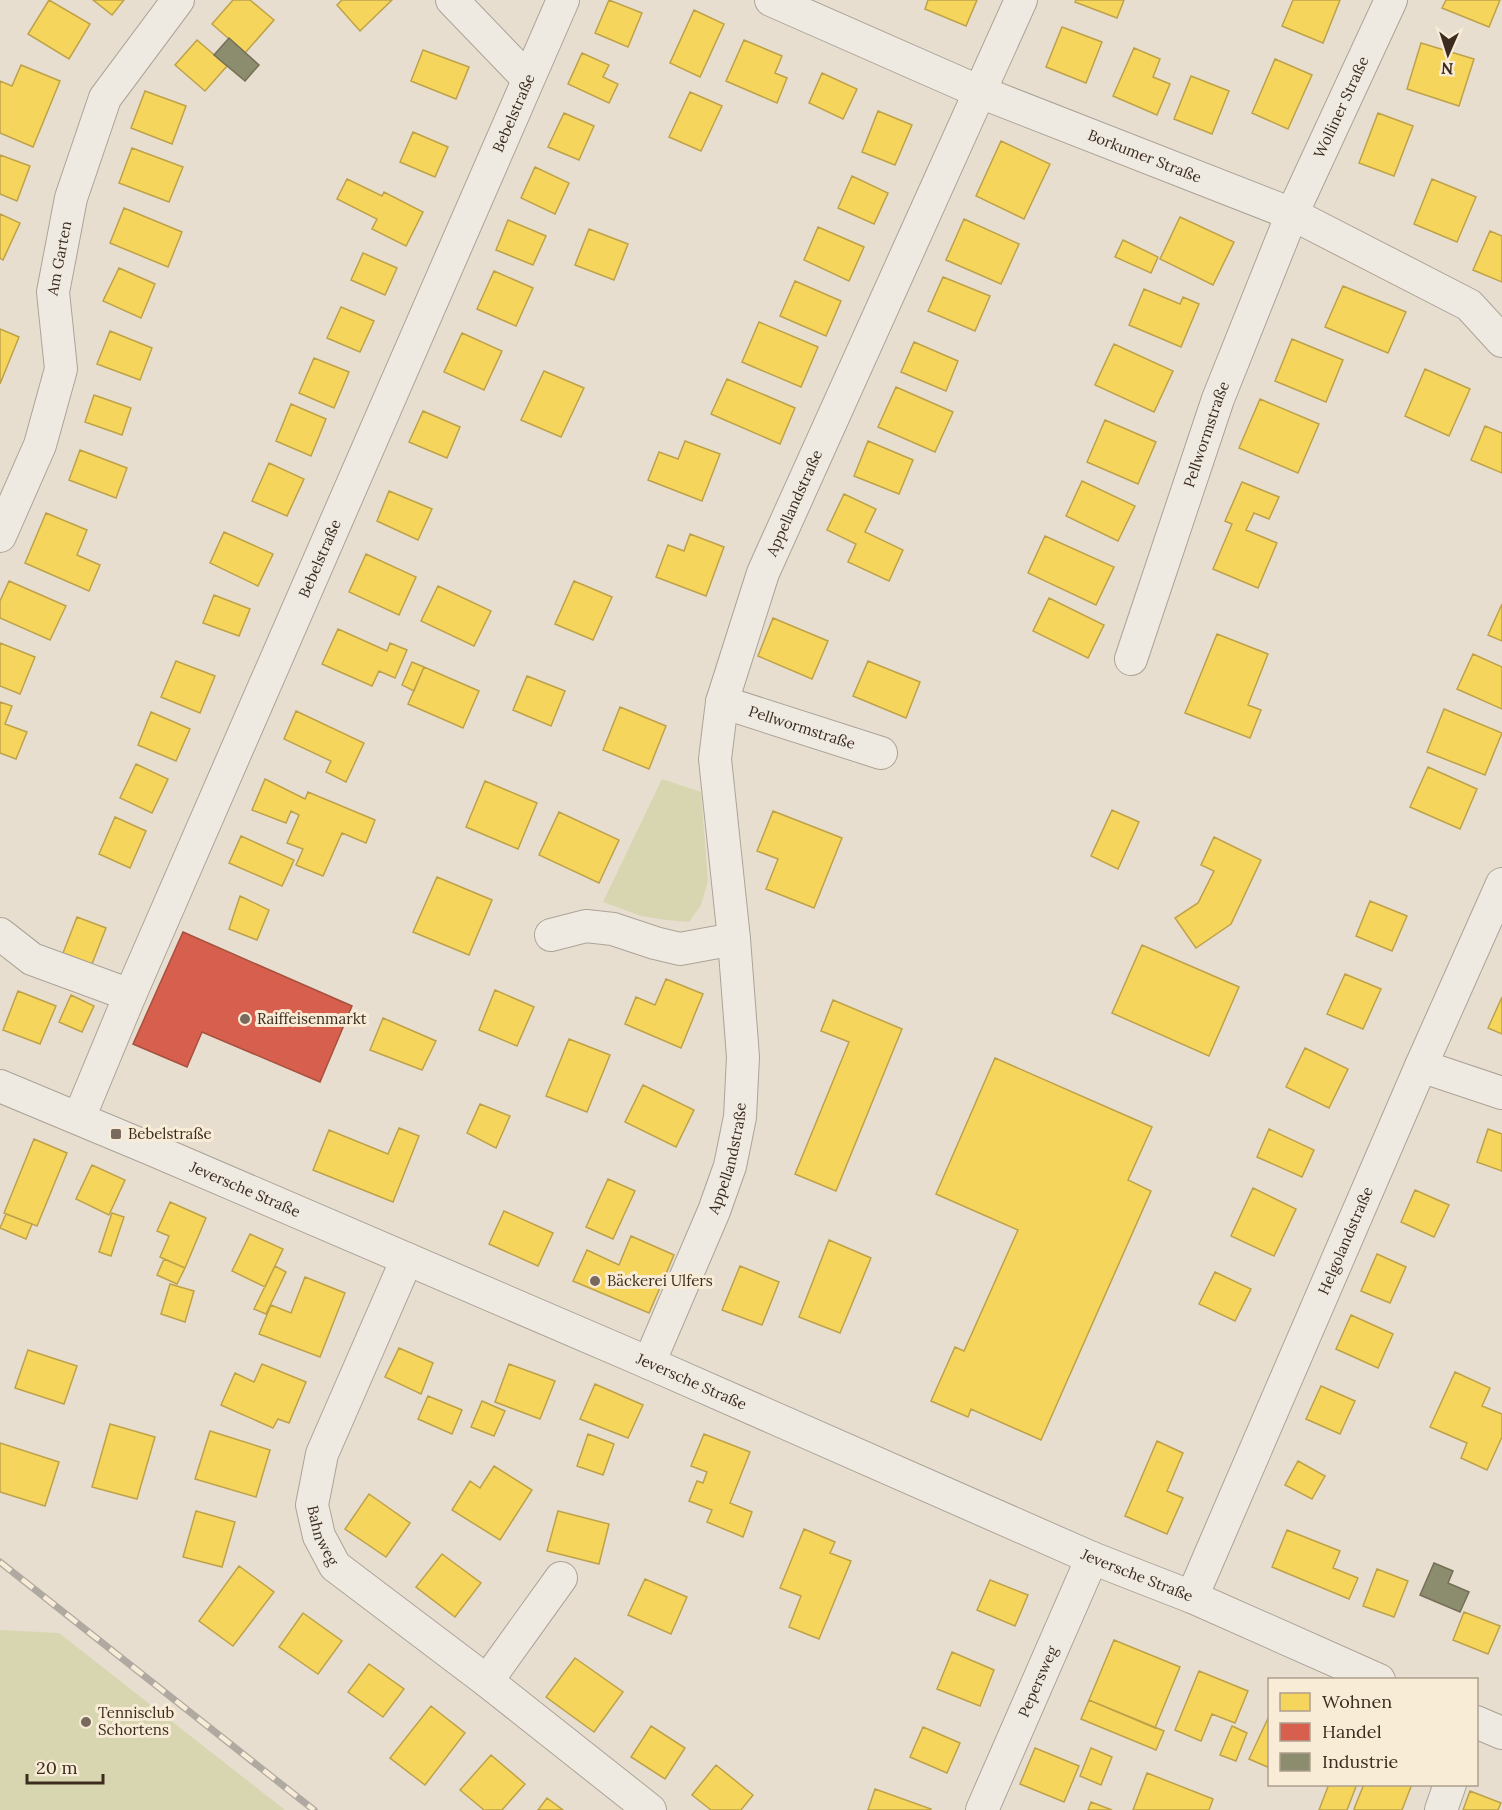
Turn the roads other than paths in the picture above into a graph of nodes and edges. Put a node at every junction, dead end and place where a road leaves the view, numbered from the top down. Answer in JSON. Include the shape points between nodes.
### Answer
{"nodes":[{"id":1,"x":178,"y":0,"type":"edge"},
{"id":2,"x":452,"y":0,"type":"edge"},
{"id":3,"x":563,"y":0,"type":"edge"},
{"id":4,"x":771,"y":0,"type":"edge"},
{"id":5,"x":1021,"y":0,"type":"edge"},
{"id":6,"x":1391,"y":0,"type":"edge"},
{"id":7,"x":528,"y":79,"type":"junction"},
{"id":8,"x":980,"y":92,"type":"junction"},
{"id":9,"x":1292,"y":214,"type":"junction"},
{"id":10,"x":1502,"y":341,"type":"edge"},
{"id":11,"x":0,"y":536,"type":"edge"},
{"id":12,"x":1131,"y":659,"type":"dead end"},
{"id":13,"x":722,"y":702,"type":"junction"},
{"id":14,"x":881,"y":753,"type":"dead end"},
{"id":15,"x":1502,"y":884,"type":"edge"},
{"id":16,"x":0,"y":934,"type":"edge"},
{"id":17,"x":551,"y":935,"type":"dead end"},
{"id":18,"x":734,"y":939,"type":"junction"},
{"id":19,"x":130,"y":995,"type":"junction"},
{"id":20,"x":1421,"y":1066,"type":"junction"},
{"id":21,"x":0,"y":1086,"type":"edge"},
{"id":22,"x":1502,"y":1093,"type":"edge"},
{"id":23,"x":79,"y":1118,"type":"junction"},
{"id":24,"x":407,"y":1259,"type":"junction"},
{"id":25,"x":649,"y":1363,"type":"junction"},
{"id":26,"x":1092,"y":1557,"type":"junction"},
{"id":27,"x":561,"y":1578,"type":"dead end"},
{"id":28,"x":1192,"y":1597,"type":"junction"},
{"id":29,"x":1374,"y":1678,"type":"edge"},
{"id":30,"x":487,"y":1681,"type":"junction"},
{"id":31,"x":1478,"y":1723,"type":"edge"},
{"id":32,"x":1502,"y":1733,"type":"edge"},
{"id":33,"x":1450,"y":1786,"type":"edge"},
{"id":34,"x":987,"y":1809,"type":"edge"},
{"id":35,"x":650,"y":1810,"type":"edge"},
{"id":36,"x":1441,"y":1810,"type":"edge"}],
"edges":[{"from":1,"to":11,"type":"street","name":"Am Garten","via":[[105,98],[70,198],[53,292],[61,369],[40,445]]},
{"from":2,"to":7,"type":"street"},
{"from":3,"to":7,"type":"street","name":"Bebelstraße"},
{"from":4,"to":8,"type":"street","name":"Borkumer Straße"},
{"from":5,"to":8,"type":"street","name":"Appellandstraße"},
{"from":6,"to":9,"type":"street","name":"Wolliner Straße"},
{"from":7,"to":19,"type":"street","name":"Bebelstraße"},
{"from":8,"to":9,"type":"street","name":"Borkumer Straße"},
{"from":8,"to":13,"type":"street","name":"Appellandstraße","via":[[763,573]]},
{"from":9,"to":10,"type":"street","name":"Borkumer Straße","via":[[1469,306]]},
{"from":9,"to":12,"type":"street","name":"Pellwormstraße","via":[[1218,399]]},
{"from":13,"to":14,"type":"street","name":"Pellwormstraße"},
{"from":13,"to":18,"type":"street","name":"Appellandstraße","via":[[715,759]]},
{"from":15,"to":20,"type":"street","name":"Helgolandstraße"},
{"from":16,"to":19,"type":"street","via":[[32,959]]},
{"from":17,"to":18,"type":"street","via":[[586,926],[613,929],[680,949]]},
{"from":18,"to":25,"type":"street","name":"Appellandstraße","via":[[743,1057],[740,1117],[730,1166],[714,1211]]},
{"from":19,"to":23,"type":"street","name":"Bebelstraße"},
{"from":20,"to":22,"type":"street"},
{"from":20,"to":28,"type":"street","name":"Helgolandstraße"},
{"from":21,"to":23,"type":"street","name":"Jeversche Straße"},
{"from":23,"to":24,"type":"street","name":"Jeversche Straße"},
{"from":24,"to":25,"type":"street","name":"Jeversche Straße"},
{"from":24,"to":30,"type":"street","name":"Bahnweg","via":[[322,1454],[312,1505],[319,1536],[335,1566]]},
{"from":25,"to":26,"type":"street","name":"Jeversche Straße"},
{"from":26,"to":28,"type":"street","name":"Jeversche Straße"},
{"from":26,"to":34,"type":"street","name":"Pepersweg"},
{"from":27,"to":30,"type":"street"},
{"from":28,"to":29,"type":"street","name":"Jeversche Straße"},
{"from":30,"to":35,"type":"street","name":"Bahnweg"},
{"from":31,"to":32,"type":"street"},
{"from":33,"to":36,"type":"street"}]}
